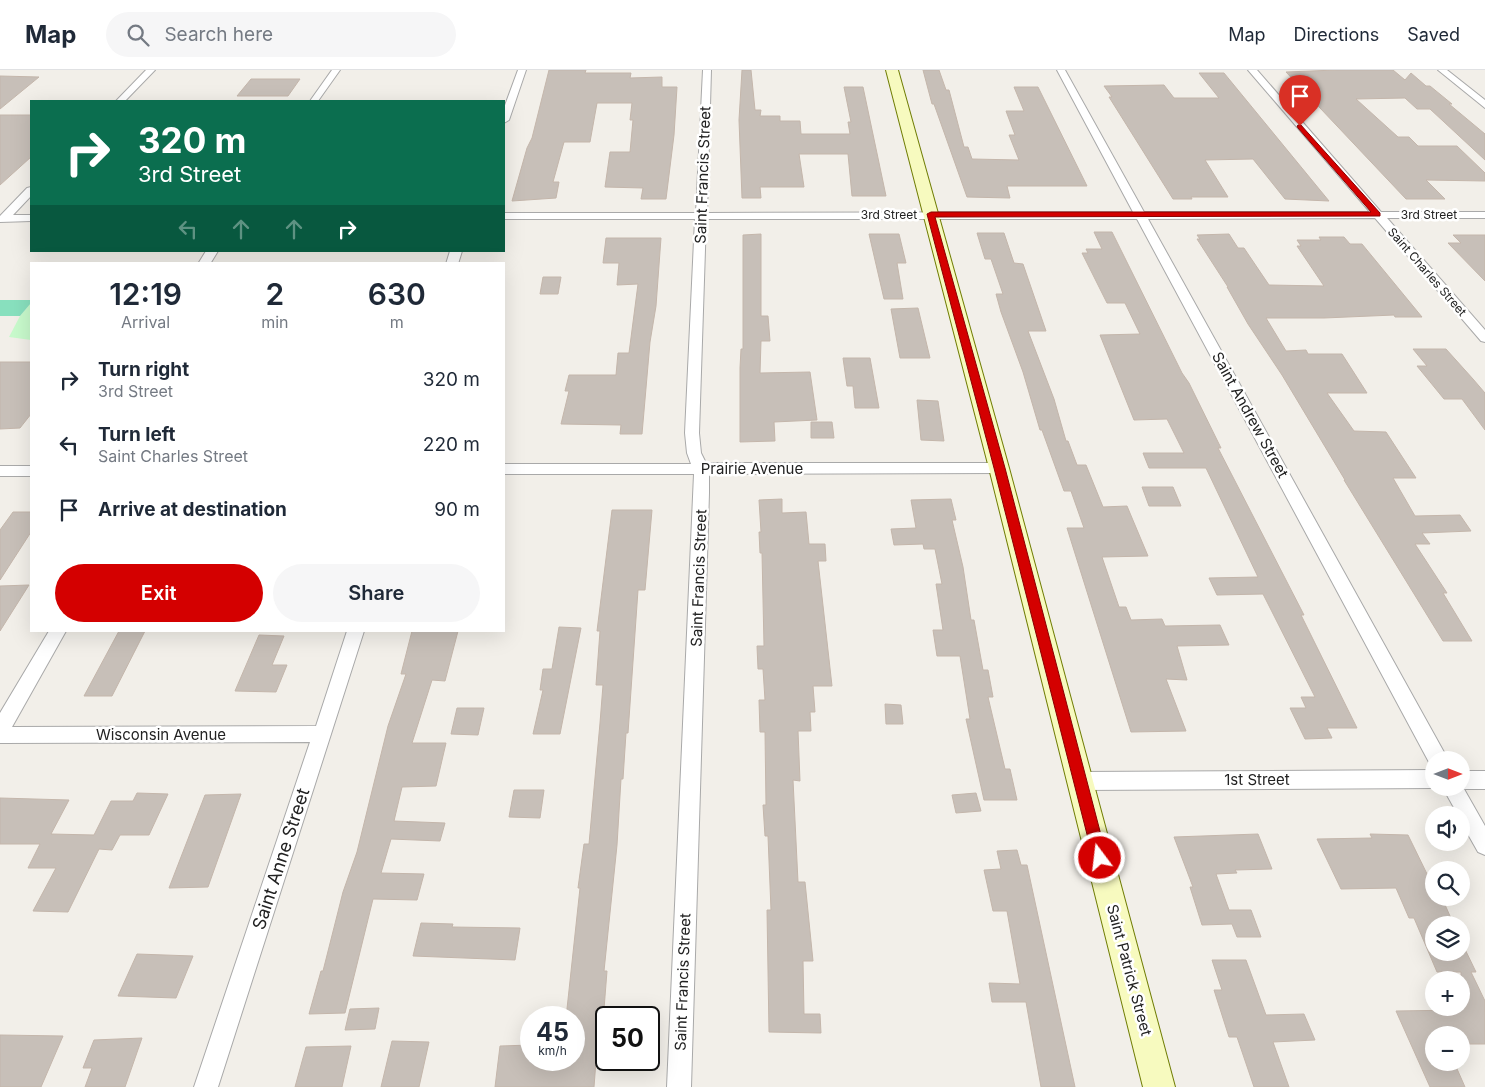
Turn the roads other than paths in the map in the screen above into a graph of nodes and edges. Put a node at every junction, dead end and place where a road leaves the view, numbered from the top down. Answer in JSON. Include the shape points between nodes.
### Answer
{"nodes":[{"id":1,"x":151,"y":70,"type":"edge"},
{"id":2,"x":336,"y":70,"type":"edge"},
{"id":3,"x":522,"y":70,"type":"edge"},
{"id":4,"x":707,"y":70,"type":"edge"},
{"id":5,"x":892,"y":70,"type":"edge"},
{"id":6,"x":1061,"y":70,"type":"edge"},
{"id":7,"x":1252,"y":70,"type":"edge"},
{"id":8,"x":1442,"y":70,"type":"edge"},
{"id":9,"x":121,"y":100,"type":"edge"},
{"id":10,"x":315,"y":100,"type":"edge"},
{"id":11,"x":1485,"y":105,"type":"edge"},
{"id":12,"x":505,"y":117,"type":"edge"},
{"id":13,"x":30,"y":191,"type":"edge"},
{"id":14,"x":931,"y":214,"type":"junction"},
{"id":15,"x":1141,"y":215,"type":"junction"},
{"id":16,"x":1377,"y":215,"type":"junction"},
{"id":17,"x":1485,"y":215,"type":"edge"},
{"id":18,"x":505,"y":216,"type":"edge"},
{"id":19,"x":702,"y":216,"type":"junction"},
{"id":20,"x":2,"y":218,"type":"edge"},
{"id":21,"x":30,"y":218,"type":"edge"},
{"id":22,"x":1485,"y":338,"type":"edge"},
{"id":23,"x":1000,"y":468,"type":"junction"},
{"id":24,"x":505,"y":469,"type":"edge"},
{"id":25,"x":701,"y":469,"type":"junction"},
{"id":26,"x":0,"y":471,"type":"edge"},
{"id":27,"x":30,"y":471,"type":"edge"},
{"id":28,"x":57,"y":632,"type":"edge"},
{"id":29,"x":356,"y":632,"type":"edge"},
{"id":30,"x":0,"y":730,"type":"edge"},
{"id":31,"x":322,"y":734,"type":"junction"},
{"id":32,"x":0,"y":736,"type":"edge"},
{"id":33,"x":1433,"y":751,"type":"edge"},
{"id":34,"x":1425,"y":780,"type":"edge"},
{"id":35,"x":1470,"y":780,"type":"edge"},
{"id":36,"x":1485,"y":780,"type":"edge"},
{"id":37,"x":1080,"y":781,"type":"junction"},
{"id":38,"x":1458,"y":796,"type":"edge"},
{"id":39,"x":1485,"y":845,"type":"edge"},
{"id":40,"x":206,"y":1087,"type":"edge"},
{"id":41,"x":679,"y":1087,"type":"edge"},
{"id":42,"x":1160,"y":1087,"type":"edge"}],
"edges":[{"from":1,"to":9,"type":"street"},
{"from":2,"to":10,"type":"street"},
{"from":3,"to":12,"type":"street"},
{"from":4,"to":19,"type":"street","name":"Saint Francis Street"},
{"from":5,"to":14,"type":"main road","name":"Saint Patrick Street"},
{"from":6,"to":15,"type":"street","name":"Saint Andrew Street"},
{"from":7,"to":16,"type":"street","name":"Saint Charles Street"},
{"from":8,"to":11,"type":"street"},
{"from":13,"to":20,"type":"street"},
{"from":14,"to":15,"type":"street","name":"3rd Street"},
{"from":14,"to":19,"type":"street","name":"3rd Street"},
{"from":14,"to":23,"type":"main road","name":"Saint Patrick Street"},
{"from":15,"to":16,"type":"street","name":"3rd Street"},
{"from":15,"to":33,"type":"street","name":"Saint Andrew Street"},
{"from":16,"to":17,"type":"street","name":"3rd Street"},
{"from":16,"to":22,"type":"street","name":"Saint Charles Street"},
{"from":18,"to":19,"type":"street","name":"3rd Street"},
{"from":19,"to":25,"type":"street","name":"Saint Francis Street","via":[[692,433],[694,453]]},
{"from":20,"to":21,"type":"street"},
{"from":23,"to":25,"type":"street","name":"Prairie Avenue"},
{"from":23,"to":37,"type":"main road","name":"Saint Patrick Street"},
{"from":24,"to":25,"type":"street","name":"Prairie Avenue"},
{"from":25,"to":41,"type":"street","name":"Saint Francis Street"},
{"from":26,"to":27,"type":"street"},
{"from":28,"to":30,"type":"street"},
{"from":29,"to":31,"type":"street","name":"Saint Anne Street"},
{"from":31,"to":32,"type":"street","name":"Wisconsin Avenue"},
{"from":31,"to":40,"type":"street","name":"Saint Anne Street"},
{"from":34,"to":37,"type":"street","name":"1st Street"},
{"from":35,"to":36,"type":"street"},
{"from":37,"to":42,"type":"main road","name":"Saint Patrick Street"},
{"from":38,"to":39,"type":"street"}]}
